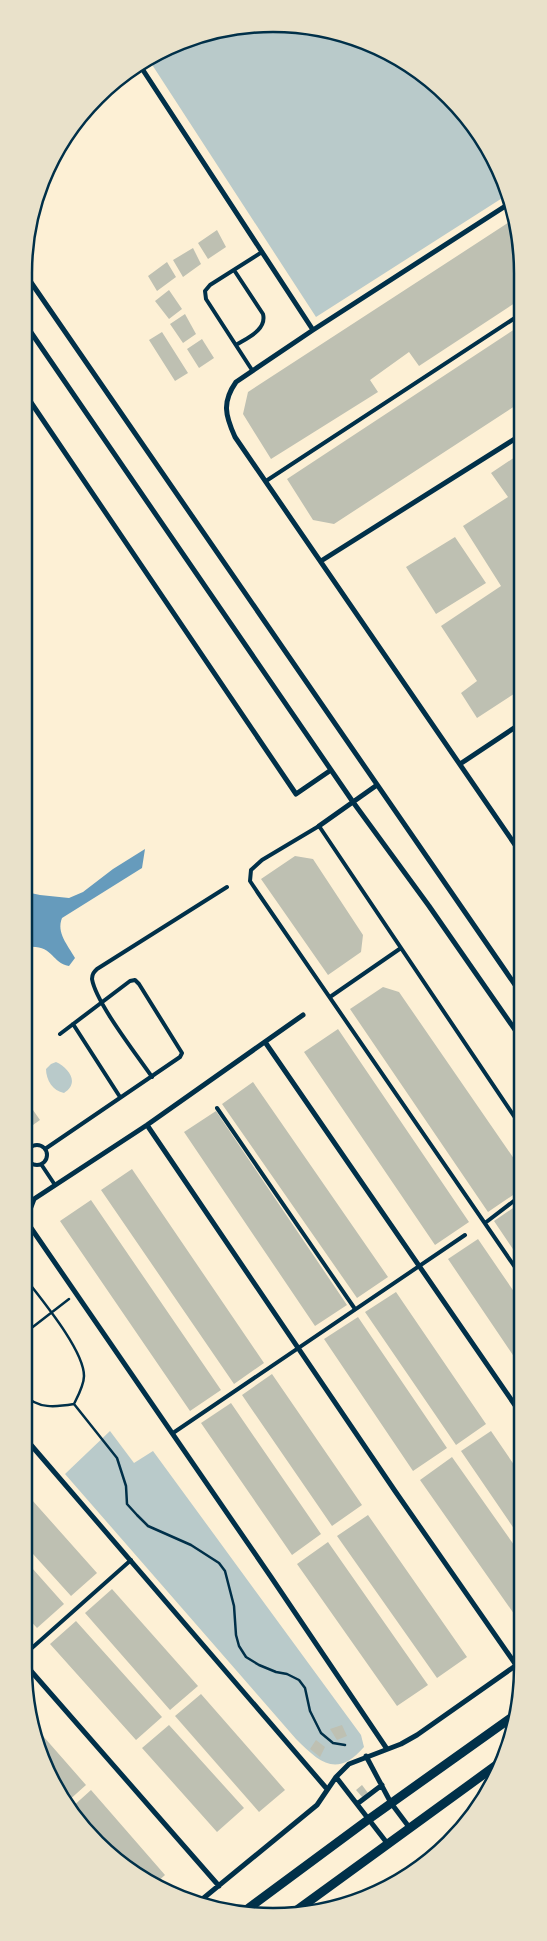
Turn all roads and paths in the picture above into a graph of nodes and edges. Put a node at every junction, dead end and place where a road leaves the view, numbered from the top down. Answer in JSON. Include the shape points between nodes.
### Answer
{"nodes":[{"id":1,"x":143,"y":71,"type":"edge"},
{"id":2,"x":505,"y":206,"type":"edge"},
{"id":3,"x":262,"y":252,"type":"junction"},
{"id":4,"x":234,"y":270,"type":"junction"},
{"id":5,"x":32,"y":284,"type":"edge"},
{"id":6,"x":514,"y":319,"type":"edge"},
{"id":7,"x":313,"y":330,"type":"junction"},
{"id":8,"x":32,"y":334,"type":"edge"},
{"id":9,"x":236,"y":345,"type":"junction"},
{"id":10,"x":252,"y":370,"type":"junction"},
{"id":11,"x":32,"y":404,"type":"edge"},
{"id":12,"x":514,"y":439,"type":"edge"},
{"id":13,"x":266,"y":481,"type":"junction"},
{"id":14,"x":322,"y":561,"type":"junction"},
{"id":15,"x":514,"y":728,"type":"edge"},
{"id":16,"x":460,"y":764,"type":"junction"},
{"id":17,"x":331,"y":770,"type":"junction"},
{"id":18,"x":377,"y":785,"type":"junction"},
{"id":19,"x":353,"y":802,"type":"junction"},
{"id":20,"x":319,"y":826,"type":"junction"},
{"id":21,"x":514,"y":843,"type":"edge"},
{"id":22,"x":227,"y":887,"type":"dead end"},
{"id":23,"x":401,"y":948,"type":"junction"},
{"id":24,"x":514,"y":983,"type":"edge"},
{"id":25,"x":330,"y":997,"type":"junction"},
{"id":26,"x":102,"y":1003,"type":"junction"},
{"id":27,"x":303,"y":1015,"type":"dead end"},
{"id":28,"x":72,"y":1024,"type":"junction"},
{"id":29,"x":514,"y":1029,"type":"edge"},
{"id":30,"x":60,"y":1034,"type":"dead end"},
{"id":31,"x":265,"y":1042,"type":"junction"},
{"id":32,"x":152,"y":1076,"type":"junction"},
{"id":33,"x":120,"y":1097,"type":"junction"},
{"id":34,"x":217,"y":1108,"type":"dead end"},
{"id":35,"x":514,"y":1116,"type":"edge"},
{"id":36,"x":148,"y":1125,"type":"junction"},
{"id":37,"x":32,"y":1146,"type":"edge"},
{"id":38,"x":45,"y":1149,"type":"junction"},
{"id":39,"x":32,"y":1164,"type":"edge"},
{"id":40,"x":41,"y":1164,"type":"junction"},
{"id":41,"x":55,"y":1185,"type":"junction"},
{"id":42,"x":514,"y":1201,"type":"edge"},
{"id":43,"x":32,"y":1203,"type":"edge"},
{"id":44,"x":484,"y":1223,"type":"junction"},
{"id":45,"x":32,"y":1229,"type":"edge"},
{"id":46,"x":465,"y":1235,"type":"dead end"},
{"id":47,"x":419,"y":1265,"type":"junction"},
{"id":48,"x":514,"y":1266,"type":"edge"},
{"id":49,"x":32,"y":1287,"type":"edge"},
{"id":50,"x":77,"y":1294,"type":"junction"},
{"id":51,"x":355,"y":1309,"type":"junction"},
{"id":52,"x":51,"y":1312,"type":"junction"},
{"id":53,"x":32,"y":1327,"type":"edge"},
{"id":54,"x":299,"y":1347,"type":"junction"},
{"id":55,"x":32,"y":1401,"type":"edge"},
{"id":56,"x":514,"y":1403,"type":"edge"},
{"id":57,"x":74,"y":1404,"type":"junction"},
{"id":58,"x":173,"y":1433,"type":"junction"},
{"id":59,"x":32,"y":1447,"type":"edge"},
{"id":60,"x":132,"y":1560,"type":"junction"},
{"id":61,"x":32,"y":1648,"type":"edge"},
{"id":62,"x":514,"y":1660,"type":"edge"},
{"id":63,"x":514,"y":1666,"type":"edge"},
{"id":64,"x":32,"y":1672,"type":"edge"},
{"id":65,"x":509,"y":1718,"type":"edge"},
{"id":66,"x":345,"y":1744,"type":"dead end"},
{"id":67,"x":387,"y":1749,"type":"junction"},
{"id":68,"x":366,"y":1756,"type":"junction"},
{"id":69,"x":493,"y":1768,"type":"edge"},
{"id":70,"x":336,"y":1777,"type":"junction"},
{"id":71,"x":382,"y":1786,"type":"junction"},
{"id":72,"x":328,"y":1789,"type":"junction"},
{"id":73,"x":391,"y":1803,"type":"junction"},
{"id":74,"x":357,"y":1804,"type":"junction"},
{"id":75,"x":369,"y":1818,"type":"junction"},
{"id":76,"x":409,"y":1828,"type":"junction"},
{"id":77,"x":387,"y":1843,"type":"junction"},
{"id":78,"x":219,"y":1886,"type":"junction"},
{"id":79,"x":204,"y":1898,"type":"edge"},
{"id":80,"x":302,"y":1906,"type":"edge"},
{"id":81,"x":250,"y":1907,"type":"edge"}],
"edges":[{"from":1,"to":3,"type":"street"},
{"from":2,"to":7,"type":"street"},
{"from":3,"to":4,"type":"lane"},
{"from":3,"to":7,"type":"street"},
{"from":4,"to":9,"type":"lane","via":[[265,321],[262,327]]},
{"from":4,"to":9,"type":"lane","via":[[205,291],[206,299]]},
{"from":5,"to":18,"type":"street"},
{"from":6,"to":13,"type":"lane"},
{"from":7,"to":10,"type":"street"},
{"from":8,"to":17,"type":"street"},
{"from":9,"to":10,"type":"lane"},
{"from":10,"to":13,"type":"street","via":[[227,394],[228,423]]},
{"from":11,"to":17,"type":"street","via":[[296,794]]},
{"from":12,"to":14,"type":"street"},
{"from":13,"to":14,"type":"street"},
{"from":14,"to":16,"type":"street"},
{"from":15,"to":16,"type":"street"},
{"from":16,"to":21,"type":"street"},
{"from":17,"to":19,"type":"street"},
{"from":18,"to":19,"type":"street"},
{"from":18,"to":24,"type":"street"},
{"from":19,"to":20,"type":"street"},
{"from":19,"to":29,"type":"street"},
{"from":20,"to":23,"type":"lane"},
{"from":20,"to":25,"type":"lane","via":[[262,860],[251,870],[250,881]]},
{"from":22,"to":26,"type":"lane","via":[[97,969],[92,979]]},
{"from":23,"to":25,"type":"lane"},
{"from":23,"to":35,"type":"lane"},
{"from":25,"to":44,"type":"lane"},
{"from":26,"to":28,"type":"lane"},
{"from":26,"to":32,"type":"lane"},
{"from":26,"to":32,"type":"lane","via":[[130,982],[135,980],[139,984],[182,1054]]},
{"from":27,"to":31,"type":"street"},
{"from":28,"to":30,"type":"lane"},
{"from":28,"to":33,"type":"lane"},
{"from":31,"to":36,"type":"street"},
{"from":31,"to":47,"type":"street"},
{"from":32,"to":33,"type":"lane"},
{"from":33,"to":38,"type":"lane"},
{"from":34,"to":51,"type":"lane"},
{"from":36,"to":41,"type":"street"},
{"from":36,"to":54,"type":"street"},
{"from":37,"to":38,"type":"lane"},
{"from":38,"to":40,"type":"lane","via":[[46,1158]]},
{"from":39,"to":40,"type":"lane"},
{"from":40,"to":41,"type":"lane"},
{"from":41,"to":43,"type":"street"},
{"from":42,"to":44,"type":"lane"},
{"from":44,"to":48,"type":"lane"},
{"from":45,"to":50,"type":"street"},
{"from":46,"to":47,"type":"lane"},
{"from":47,"to":51,"type":"lane"},
{"from":47,"to":56,"type":"street"},
{"from":49,"to":52,"type":"path"},
{"from":50,"to":52,"type":"path"},
{"from":50,"to":58,"type":"street"},
{"from":51,"to":54,"type":"lane"},
{"from":52,"to":53,"type":"path"},
{"from":52,"to":57,"type":"path","via":[[83,1363],[84,1377]]},
{"from":54,"to":58,"type":"lane"},
{"from":54,"to":62,"type":"street"},
{"from":55,"to":57,"type":"path","via":[[49,1407]]},
{"from":57,"to":66,"type":"path","via":[[117,1458],[126,1486],[127,1504],[137,1515],[148,1526],[219,1562],[225,1571],[234,1606],[239,1646],[246,1657],[298,1680],[305,1688],[310,1711],[321,1733],[333,1742]]},
{"from":58,"to":67,"type":"street"},
{"from":59,"to":60,"type":"street"},
{"from":60,"to":61,"type":"lane"},
{"from":60,"to":72,"type":"street"},
{"from":63,"to":67,"type":"street","via":[[418,1735]]},
{"from":64,"to":78,"type":"street"},
{"from":65,"to":73,"type":"street"},
{"from":67,"to":68,"type":"street"},
{"from":68,"to":70,"type":"street","via":[[349,1764]]},
{"from":68,"to":71,"type":"street"},
{"from":69,"to":76,"type":"street"},
{"from":70,"to":72,"type":"street"},
{"from":70,"to":74,"type":"street"},
{"from":71,"to":73,"type":"street"},
{"from":71,"to":74,"type":"street"},
{"from":72,"to":78,"type":"street","via":[[317,1805]]},
{"from":73,"to":75,"type":"street"},
{"from":73,"to":76,"type":"street"},
{"from":74,"to":75,"type":"street"},
{"from":75,"to":77,"type":"street"},
{"from":75,"to":81,"type":"street"},
{"from":76,"to":77,"type":"street"},
{"from":77,"to":80,"type":"street"},
{"from":78,"to":79,"type":"street"}]}
